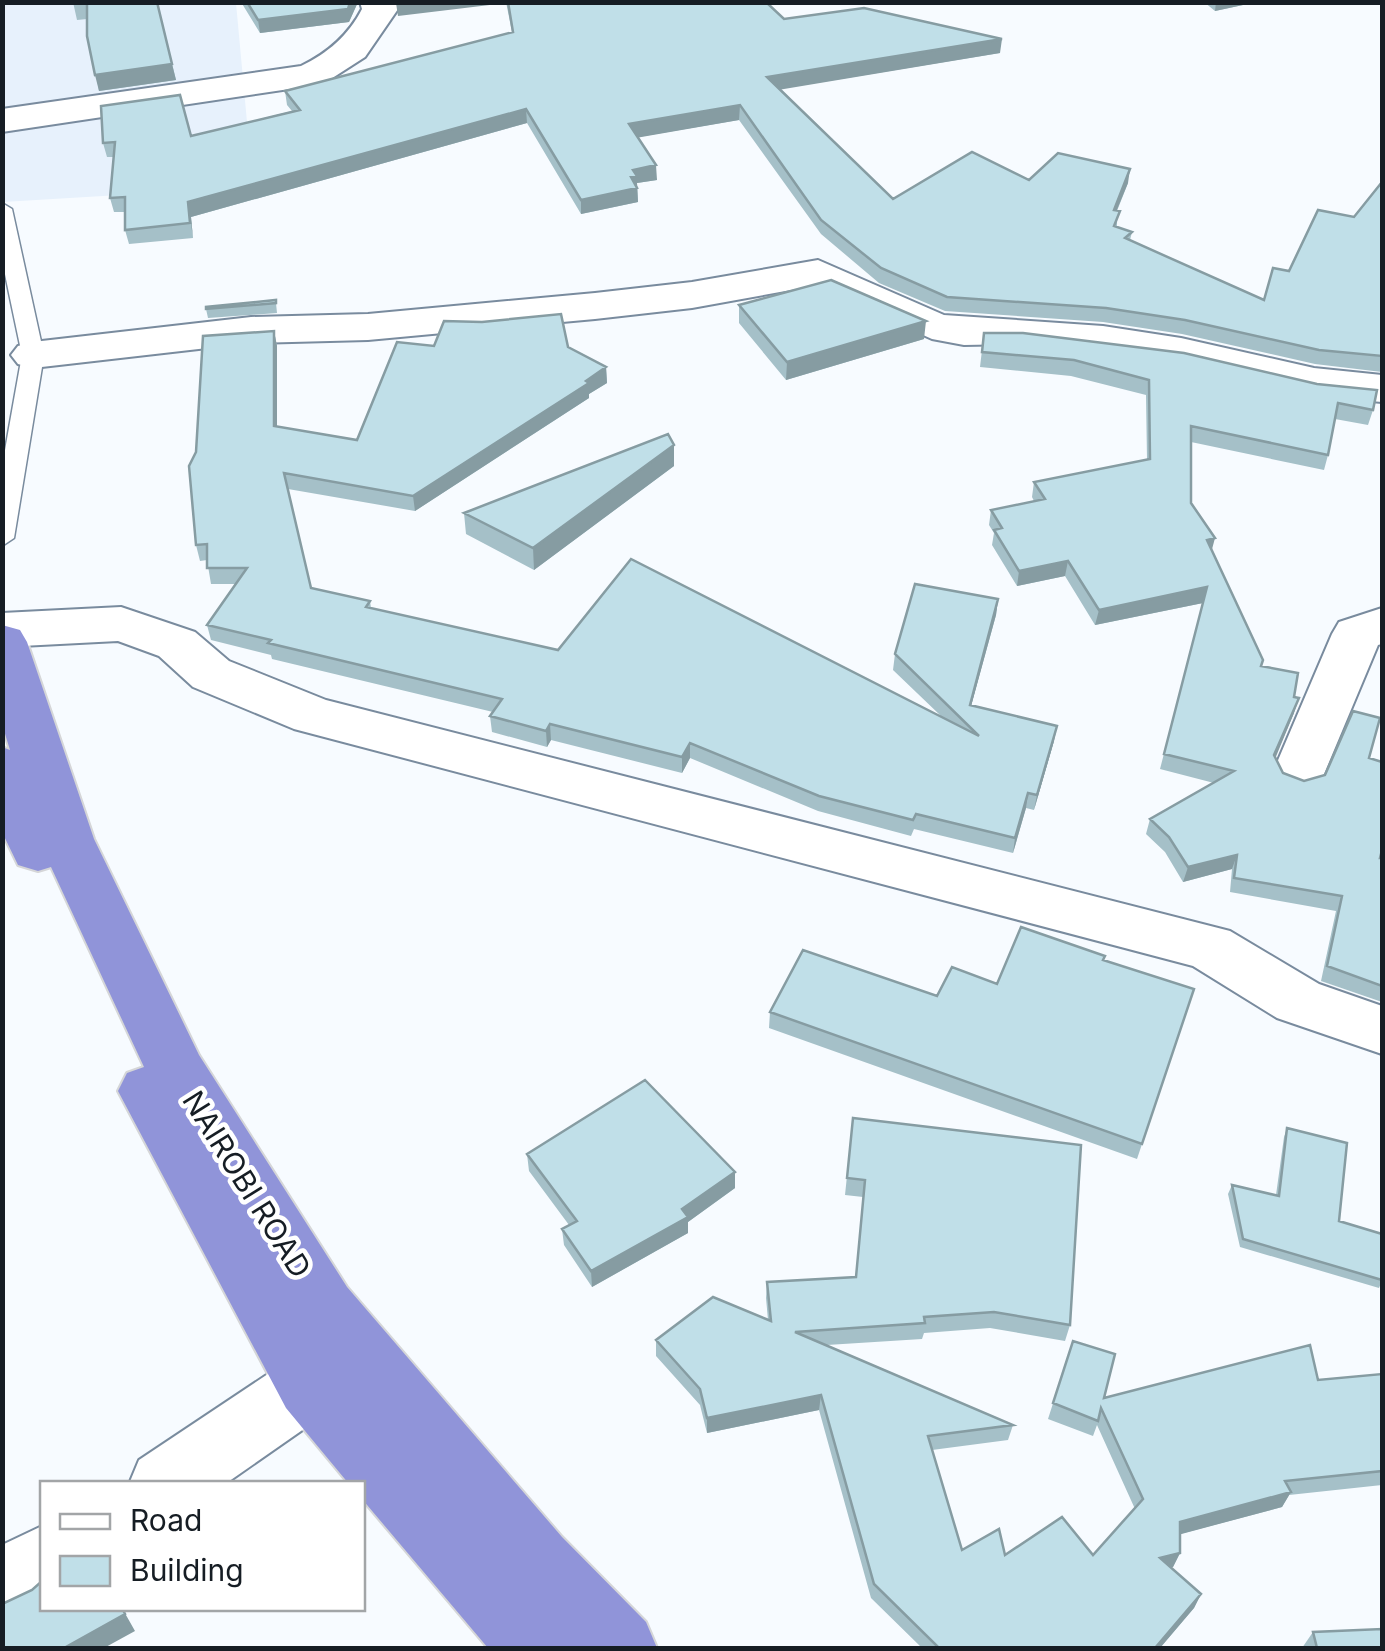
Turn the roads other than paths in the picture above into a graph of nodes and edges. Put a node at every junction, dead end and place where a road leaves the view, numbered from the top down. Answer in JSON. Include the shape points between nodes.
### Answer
{"nodes":[{"id":1,"x":378,"y":2,"type":"edge"},
{"id":2,"x":2,"y":121,"type":"edge"},
{"id":3,"x":2,"y":209,"type":"edge"},
{"id":4,"x":33,"y":355,"type":"junction"},
{"id":5,"x":1382,"y":389,"type":"edge"},
{"id":6,"x":2,"y":538,"type":"edge"},
{"id":7,"x":1382,"y":625,"type":"edge"},
{"id":8,"x":2,"y":630,"type":"edge"},
{"id":9,"x":2,"y":642,"type":"edge"},
{"id":10,"x":2,"y":766,"type":"edge"},
{"id":11,"x":1300,"y":772,"type":"dead end"},
{"id":12,"x":1382,"y":1030,"type":"edge"},
{"id":13,"x":310,"y":1385,"type":"junction"},
{"id":14,"x":168,"y":1481,"type":"edge"},
{"id":15,"x":40,"y":1563,"type":"edge"},
{"id":16,"x":2,"y":1588,"type":"edge"},
{"id":17,"x":536,"y":1648,"type":"edge"},
{"id":18,"x":620,"y":1648,"type":"edge"}],
"edges":[{"from":1,"to":2,"type":"street","via":[[371,28],[353,50],[310,76]]},
{"from":3,"to":4,"type":"lane"},
{"from":4,"to":5,"type":"street","via":[[251,330],[595,306],[818,272],[932,326],[1102,339],[1314,382]]},
{"from":4,"to":6,"type":"lane"},
{"from":7,"to":11,"type":"street","via":[[1357,634]]},
{"from":8,"to":12,"type":"street","via":[[121,624],[176,644],[211,674],[313,716],[1210,947],[1298,1002]]},
{"from":9,"to":18,"type":"highway","name":"NAIROBI ROAD","via":[[66,838],[187,1089],[323,1308],[536,1564]]},
{"from":10,"to":13,"type":"highway","name":"NAIROBI ROAD","via":[[129,1053]]},
{"from":13,"to":14,"type":"street"},
{"from":13,"to":17,"type":"highway","name":"NAIROBI ROAD"},
{"from":15,"to":16,"type":"street"}]}
